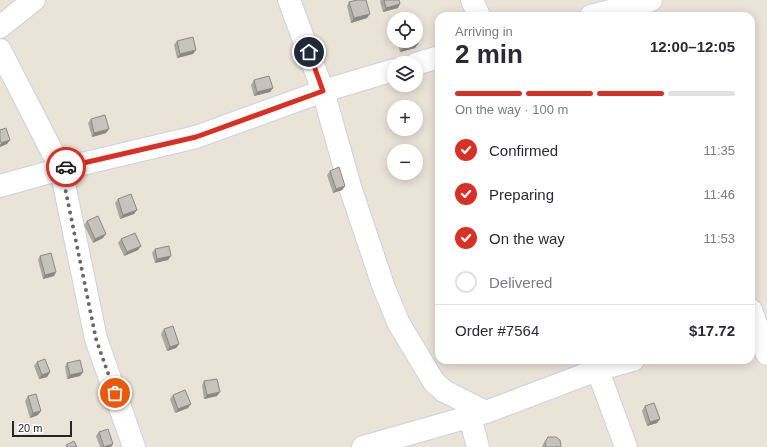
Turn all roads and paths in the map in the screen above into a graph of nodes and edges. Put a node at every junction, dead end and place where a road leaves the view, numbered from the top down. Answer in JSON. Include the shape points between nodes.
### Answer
{"nodes":[{"id":1,"x":34,"y":0,"type":"edge"},
{"id":2,"x":289,"y":0,"type":"edge"},
{"id":3,"x":472,"y":0,"type":"edge"},
{"id":4,"x":645,"y":5,"type":"edge"},
{"id":5,"x":477,"y":12,"type":"edge"},
{"id":6,"x":611,"y":12,"type":"edge"},
{"id":7,"x":0,"y":27,"type":"edge"},
{"id":8,"x":0,"y":50,"type":"edge"},
{"id":9,"x":435,"y":58,"type":"edge"},
{"id":10,"x":423,"y":62,"type":"edge"},
{"id":11,"x":387,"y":72,"type":"edge"},
{"id":12,"x":323,"y":91,"type":"junction"},
{"id":13,"x":61,"y":168,"type":"junction"},
{"id":14,"x":0,"y":186,"type":"edge"},
{"id":15,"x":767,"y":305,"type":"edge"},
{"id":16,"x":755,"y":309,"type":"edge"},
{"id":17,"x":755,"y":321,"type":"edge"},
{"id":18,"x":767,"y":354,"type":"edge"},
{"id":19,"x":596,"y":365,"type":"edge"},
{"id":20,"x":478,"y":415,"type":"junction"},
{"id":21,"x":134,"y":447,"type":"edge"},
{"id":22,"x":363,"y":447,"type":"edge"},
{"id":23,"x":478,"y":447,"type":"edge"},
{"id":24,"x":626,"y":447,"type":"edge"}],
"edges":[{"from":1,"to":7,"type":"street"},
{"from":2,"to":12,"type":"street"},
{"from":3,"to":5,"type":"street"},
{"from":4,"to":6,"type":"street"},
{"from":8,"to":13,"type":"street"},
{"from":9,"to":10,"type":"street"},
{"from":11,"to":12,"type":"street"},
{"from":12,"to":13,"type":"street","via":[[196,137]]},
{"from":12,"to":20,"type":"street","via":[[351,190],[398,324],[434,382]]},
{"from":13,"to":14,"type":"street"},
{"from":13,"to":21,"type":"street","via":[[96,339]]},
{"from":15,"to":16,"type":"street"},
{"from":17,"to":18,"type":"street"},
{"from":19,"to":20,"type":"street"},
{"from":19,"to":24,"type":"street"},
{"from":20,"to":22,"type":"street"},
{"from":20,"to":23,"type":"street"}]}
